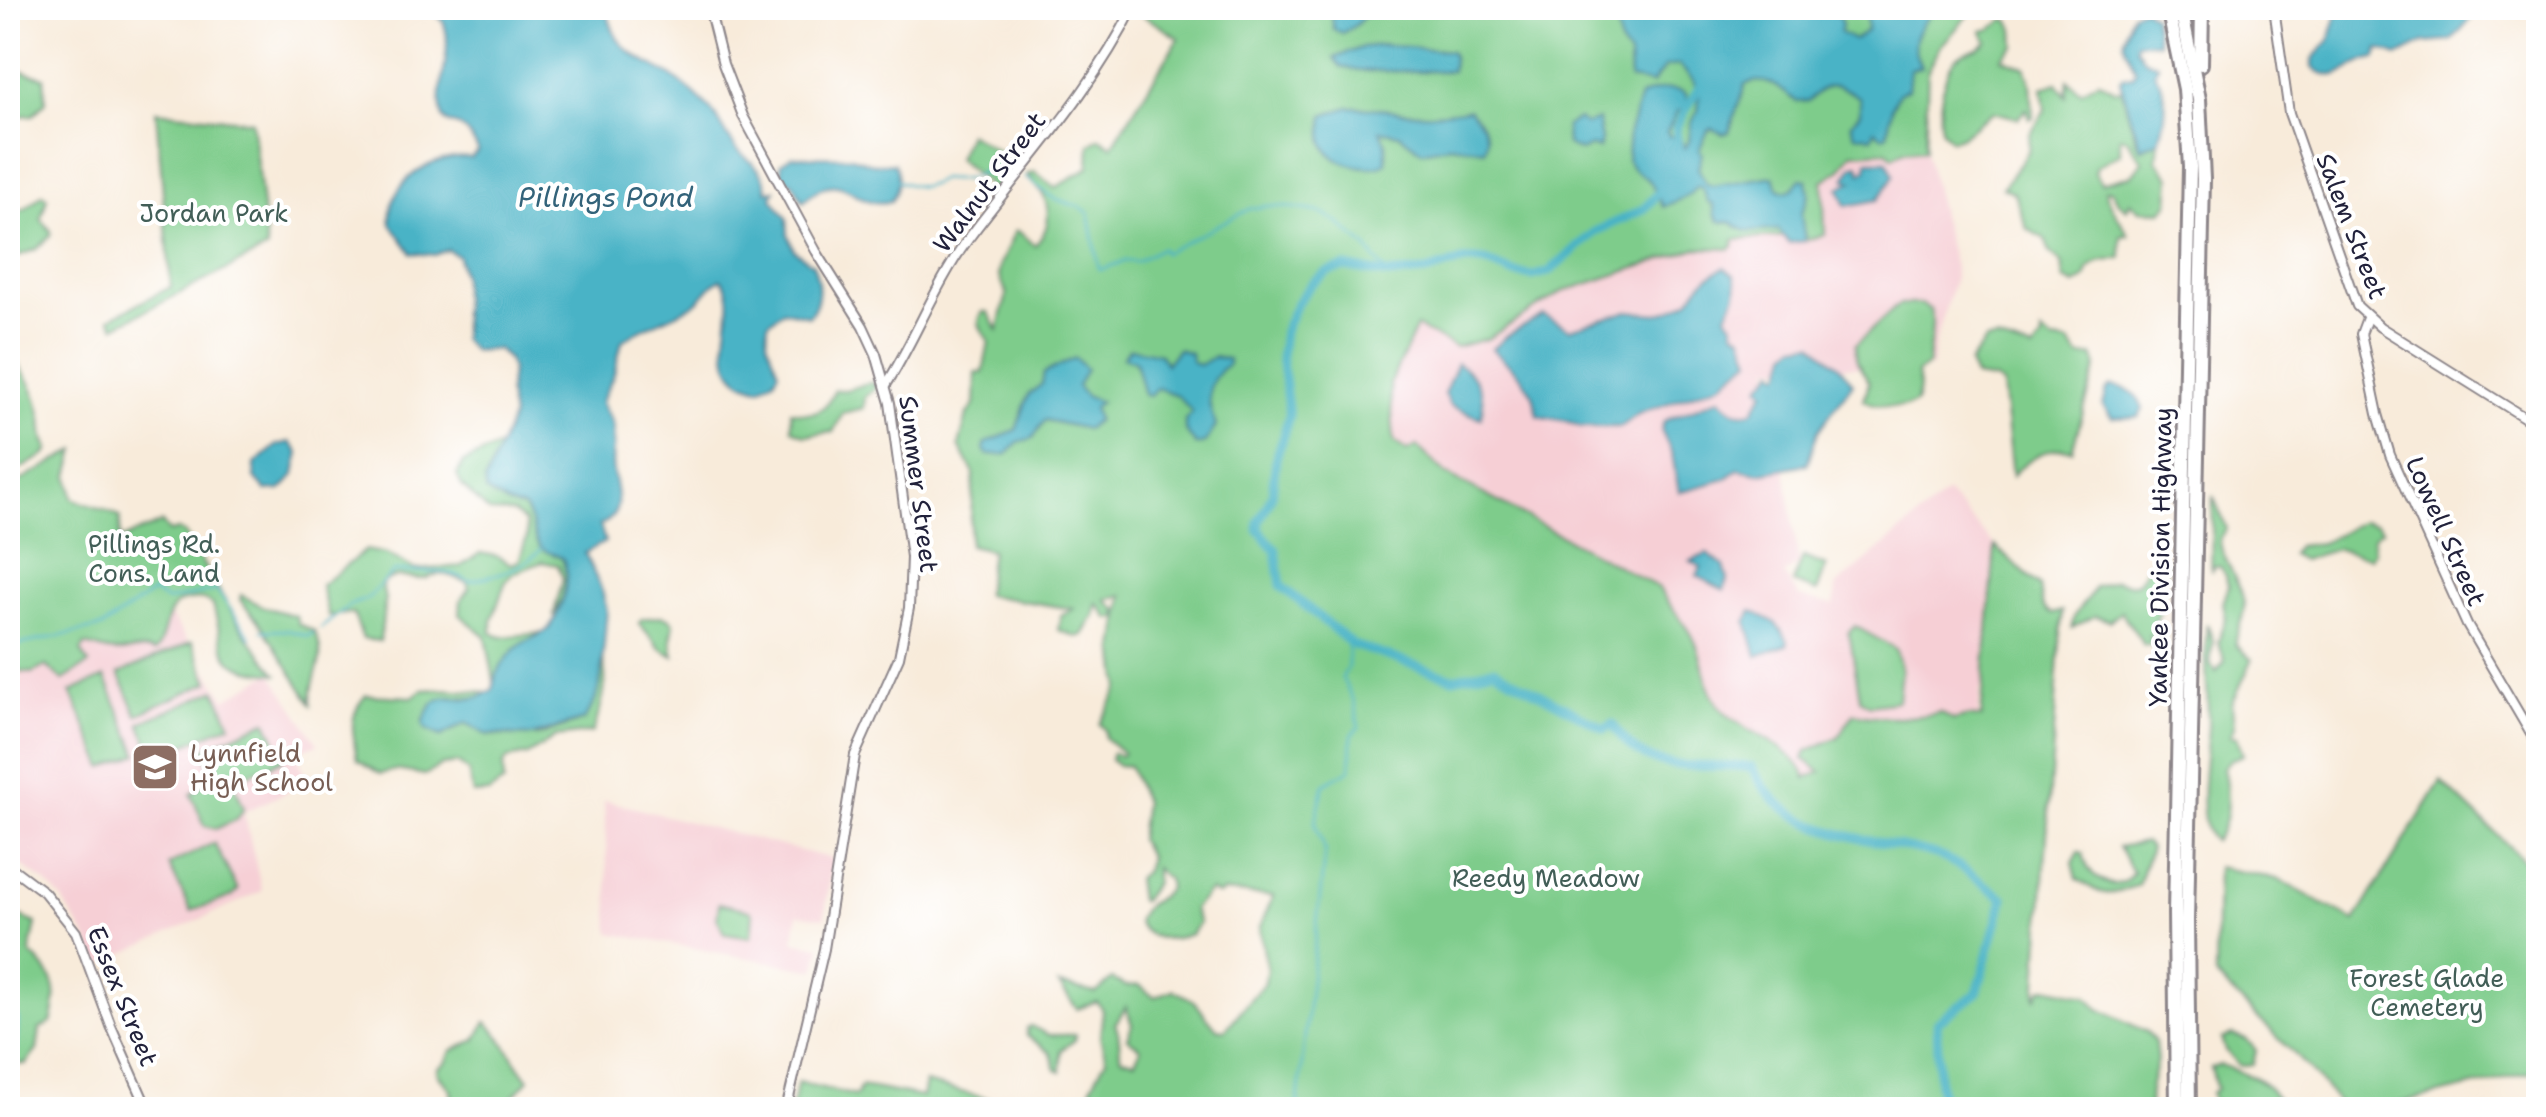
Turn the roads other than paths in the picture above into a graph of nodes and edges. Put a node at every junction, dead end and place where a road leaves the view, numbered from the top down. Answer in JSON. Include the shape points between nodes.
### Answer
{"nodes":[{"id":1,"x":708,"y":8,"type":"edge"},
{"id":2,"x":1133,"y":8,"type":"edge"},
{"id":3,"x":2159,"y":8,"type":"edge"},
{"id":4,"x":2168,"y":8,"type":"edge"},
{"id":5,"x":2181,"y":8,"type":"edge"},
{"id":6,"x":2202,"y":8,"type":"edge"},
{"id":7,"x":2274,"y":8,"type":"edge"},
{"id":8,"x":2188,"y":112,"type":"junction"},
{"id":9,"x":2203,"y":136,"type":"junction"},
{"id":10,"x":2366,"y":318,"type":"junction"},
{"id":11,"x":886,"y":385,"type":"junction"},
{"id":12,"x":2538,"y":426,"type":"edge"},
{"id":13,"x":2538,"y":746,"type":"edge"},
{"id":14,"x":8,"y":865,"type":"edge"},
{"id":15,"x":148,"y":1110,"type":"edge"},
{"id":16,"x":786,"y":1110,"type":"edge"},
{"id":17,"x":2177,"y":1110,"type":"edge"},
{"id":18,"x":2189,"y":1110,"type":"edge"}],
"edges":[{"from":1,"to":11,"type":"main road","name":"Summer Street","via":[[743,116],[863,326]]},
{"from":2,"to":11,"type":"main road","name":"Walnut Street","via":[[1101,64],[968,239]]},
{"from":3,"to":8,"type":"highway"},
{"from":4,"to":8,"type":"highway","name":"Yankee Division Highway"},
{"from":5,"to":9,"type":"highway","name":"Yankee Division Highway"},
{"from":6,"to":9,"type":"highway"},
{"from":7,"to":10,"type":"main road","name":"Salem Street","via":[[2289,113],[2351,294]]},
{"from":8,"to":17,"type":"highway","name":"Yankee Division Highway"},
{"from":9,"to":18,"type":"highway","name":"Yankee Division Highway"},
{"from":10,"to":12,"type":"main road","name":"Salem Street"},
{"from":10,"to":13,"type":"main road","name":"Lowell Street","via":[[2361,334],[2390,455],[2467,625]]},
{"from":11,"to":16,"type":"main road","name":"Summer Street","via":[[910,544],[909,610],[896,664],[855,756],[824,949]]},
{"from":14,"to":15,"type":"main road","name":"Essex Street","via":[[44,892],[76,932]]}]}
